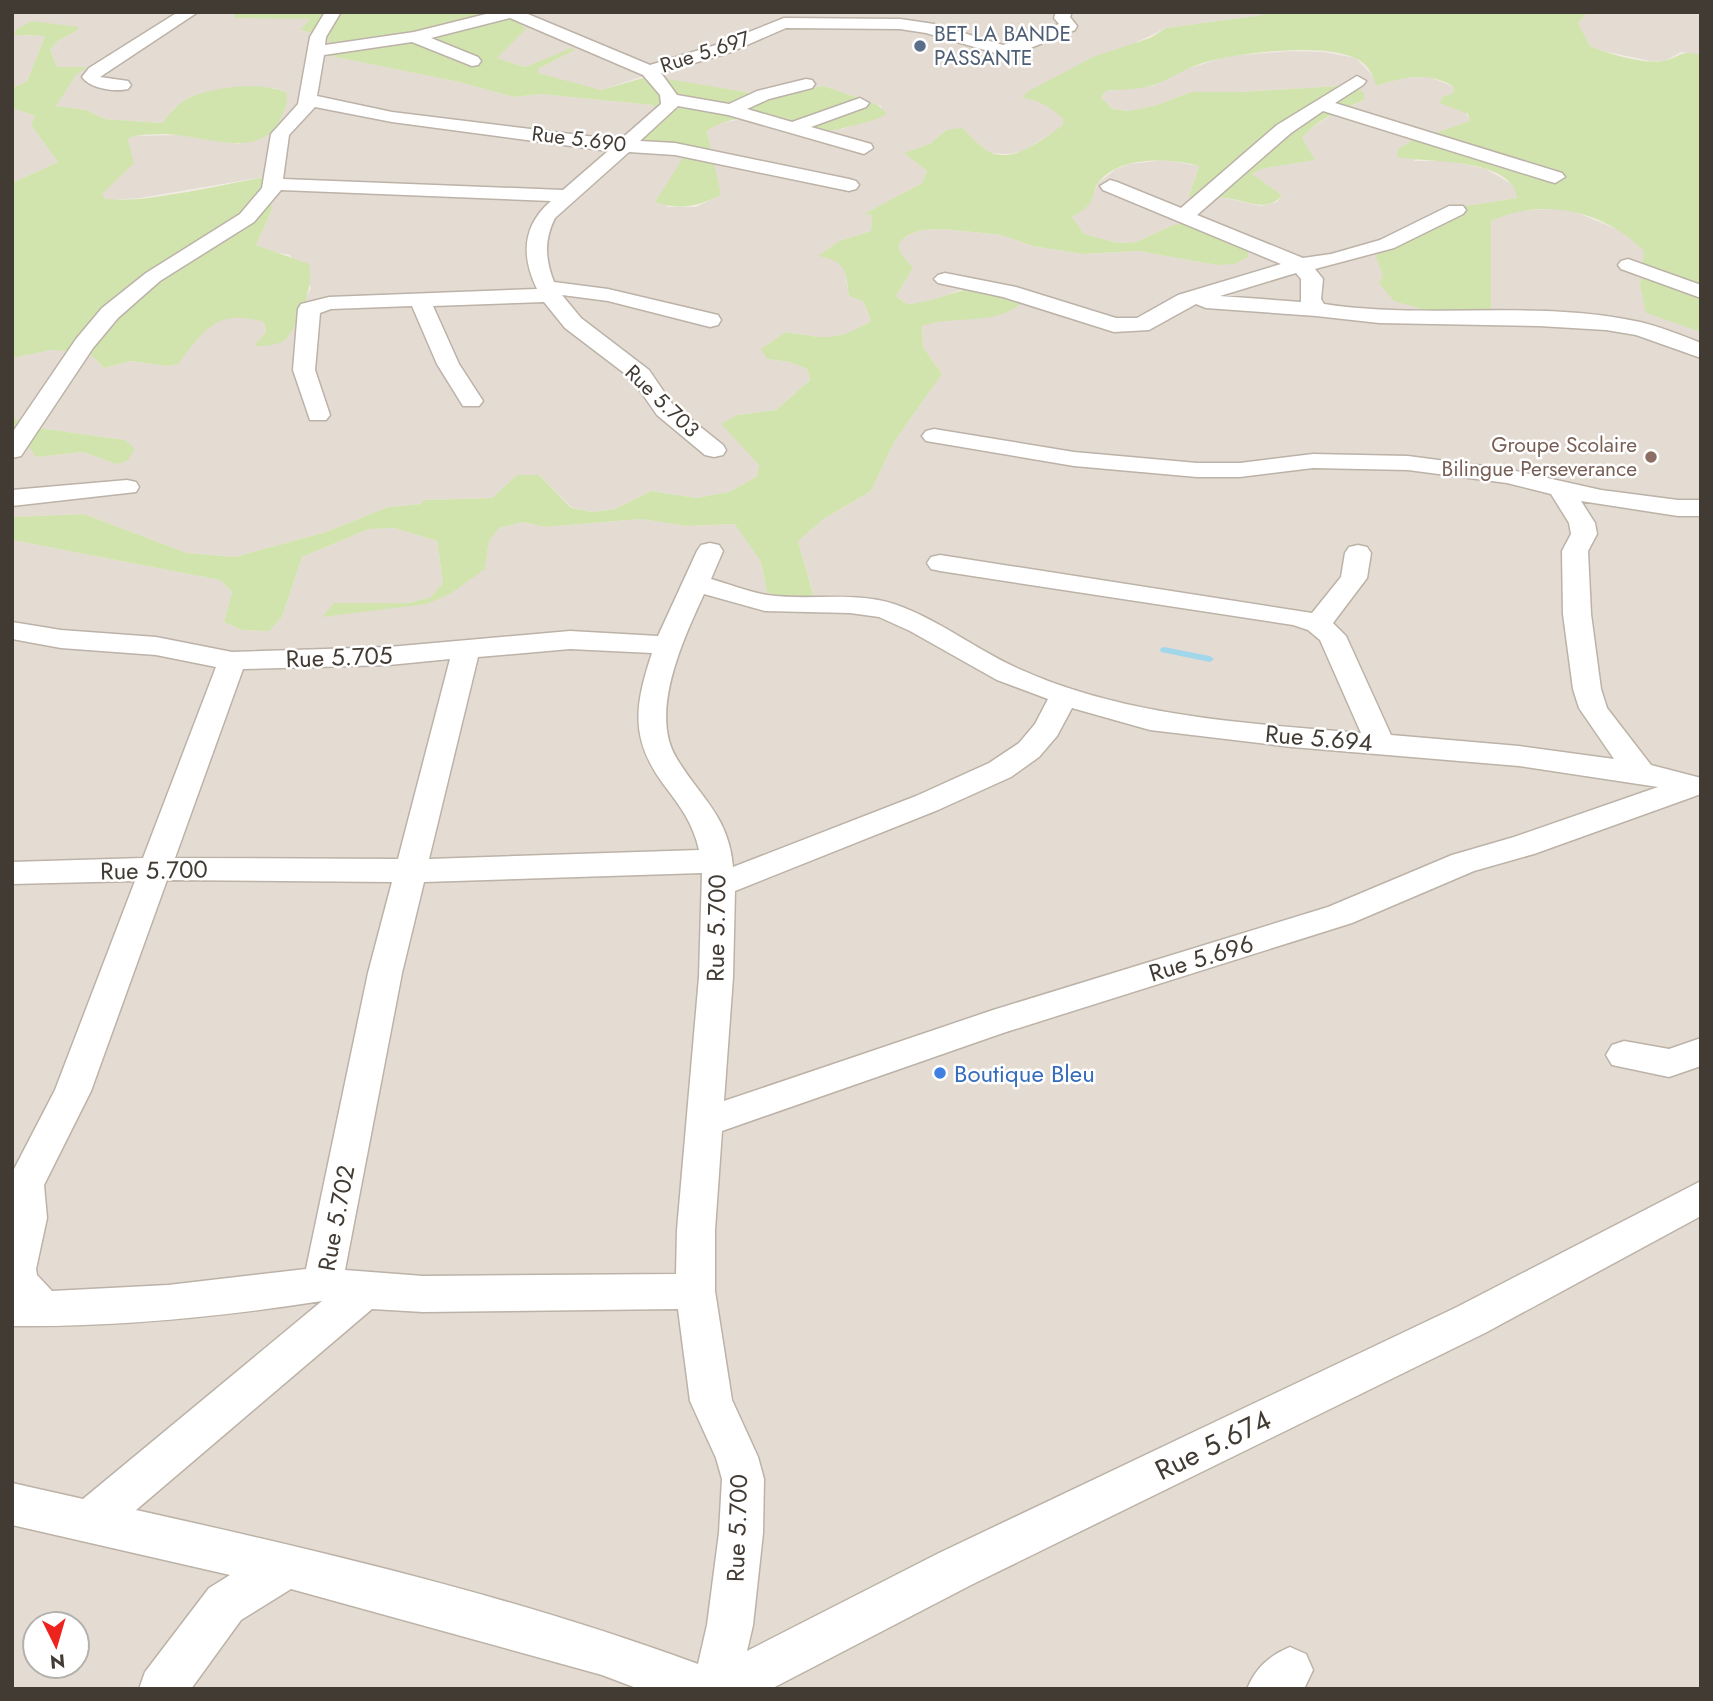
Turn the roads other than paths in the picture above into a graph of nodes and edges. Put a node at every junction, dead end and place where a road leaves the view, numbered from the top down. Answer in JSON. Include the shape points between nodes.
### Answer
{"nodes":[{"id":1,"x":190,"y":12,"type":"edge"},
{"id":2,"x":333,"y":12,"type":"edge"},
{"id":3,"x":1064,"y":12,"type":"edge"},
{"id":4,"x":510,"y":13,"type":"edge"},
{"id":5,"x":788,"y":17,"type":"edge"},
{"id":6,"x":414,"y":37,"type":"junction"},
{"id":7,"x":316,"y":51,"type":"junction"},
{"id":8,"x":472,"y":61,"type":"dead end"},
{"id":9,"x":649,"y":71,"type":"junction"},
{"id":10,"x":1357,"y":81,"type":"dead end"},
{"id":11,"x":806,"y":84,"type":"dead end"},
{"id":12,"x":122,"y":85,"type":"dead end"},
{"id":13,"x":671,"y":99,"type":"junction"},
{"id":14,"x":308,"y":100,"type":"junction"},
{"id":15,"x":860,"y":103,"type":"dead end"},
{"id":16,"x":1322,"y":104,"type":"junction"},
{"id":17,"x":731,"y":110,"type":"junction"},
{"id":18,"x":793,"y":128,"type":"junction"},
{"id":19,"x":622,"y":147,"type":"junction"},
{"id":20,"x":864,"y":148,"type":"dead end"},
{"id":21,"x":1555,"y":177,"type":"dead end"},
{"id":22,"x":273,"y":184,"type":"junction"},
{"id":23,"x":849,"y":185,"type":"dead end"},
{"id":24,"x":1110,"y":186,"type":"dead end"},
{"id":25,"x":566,"y":196,"type":"junction"},
{"id":26,"x":1456,"y":210,"type":"dead end"},
{"id":27,"x":1183,"y":217,"type":"junction"},
{"id":28,"x":1301,"y":265,"type":"junction"},
{"id":29,"x":1628,"y":265,"type":"dead end"},
{"id":30,"x":946,"y":279,"type":"dead end"},
{"id":31,"x":548,"y":291,"type":"junction"},
{"id":32,"x":1701,"y":292,"type":"edge"},
{"id":33,"x":419,"y":299,"type":"junction"},
{"id":34,"x":1186,"y":300,"type":"junction"},
{"id":35,"x":1316,"y":309,"type":"junction"},
{"id":36,"x":710,"y":320,"type":"dead end"},
{"id":37,"x":1701,"y":351,"type":"edge"},
{"id":38,"x":471,"y":401,"type":"dead end"},
{"id":39,"x":317,"y":415,"type":"dead end"},
{"id":40,"x":934,"y":436,"type":"dead end"},
{"id":41,"x":714,"y":450,"type":"dead end"},
{"id":42,"x":12,"y":451,"type":"edge"},
{"id":43,"x":128,"y":487,"type":"dead end"},
{"id":44,"x":1560,"y":488,"type":"junction"},
{"id":45,"x":12,"y":498,"type":"edge"},
{"id":46,"x":1701,"y":509,"type":"edge"},
{"id":47,"x":710,"y":551,"type":"dead end"},
{"id":48,"x":1358,"y":553,"type":"dead end"},
{"id":49,"x":940,"y":563,"type":"dead end"},
{"id":50,"x":696,"y":583,"type":"junction"},
{"id":51,"x":1318,"y":624,"type":"junction"},
{"id":52,"x":12,"y":630,"type":"edge"},
{"id":53,"x":668,"y":645,"type":"junction"},
{"id":54,"x":466,"y":650,"type":"junction"},
{"id":55,"x":232,"y":661,"type":"junction"},
{"id":56,"x":1064,"y":697,"type":"junction"},
{"id":57,"x":1380,"y":743,"type":"junction"},
{"id":58,"x":1641,"y":773,"type":"junction"},
{"id":59,"x":1698,"y":787,"type":"edge"},
{"id":60,"x":153,"y":869,"type":"junction"},
{"id":61,"x":411,"y":871,"type":"junction"},
{"id":62,"x":12,"y":873,"type":"edge"},
{"id":63,"x":718,"y":873,"type":"junction"},
{"id":64,"x":1701,"y":1052,"type":"edge"},
{"id":65,"x":1625,"y":1055,"type":"dead end"},
{"id":66,"x":706,"y":1122,"type":"junction"},
{"id":67,"x":1701,"y":1196,"type":"edge"},
{"id":68,"x":323,"y":1284,"type":"junction"},
{"id":69,"x":695,"y":1291,"type":"junction"},
{"id":70,"x":364,"y":1292,"type":"junction"},
{"id":71,"x":28,"y":1309,"type":"edge"},
{"id":72,"x":12,"y":1504,"type":"edge"},
{"id":73,"x":90,"y":1521,"type":"junction"},
{"id":74,"x":287,"y":1566,"type":"junction"},
{"id":75,"x":162,"y":1689,"type":"edge"},
{"id":76,"x":702,"y":1689,"type":"edge"},
{"id":77,"x":715,"y":1689,"type":"edge"},
{"id":78,"x":722,"y":1689,"type":"edge"}],
"edges":[{"from":1,"to":12,"type":"street","via":[[91,77]]},
{"from":2,"to":7,"type":"street","via":[[318,37]]},
{"from":3,"to":5,"type":"street","name":"Rue 5.697","via":[[1062,18],[1069,26],[1002,50],[928,28]]},
{"from":4,"to":6,"type":"street"},
{"from":4,"to":9,"type":"street"},
{"from":5,"to":9,"type":"street","name":"Rue 5.697","via":[[725,48]]},
{"from":6,"to":7,"type":"street"},
{"from":6,"to":8,"type":"street"},
{"from":7,"to":14,"type":"street"},
{"from":9,"to":13,"type":"street"},
{"from":10,"to":16,"type":"street"},
{"from":11,"to":17,"type":"street","via":[[763,95]]},
{"from":13,"to":17,"type":"street"},
{"from":13,"to":19,"type":"street","name":"Rue 5.703","via":[[669,106]]},
{"from":14,"to":19,"type":"street","name":"Rue 5.690","via":[[392,117]]},
{"from":14,"to":22,"type":"street","via":[[280,134]]},
{"from":15,"to":18,"type":"street"},
{"from":16,"to":21,"type":"street"},
{"from":16,"to":27,"type":"street","via":[[1284,129]]},
{"from":17,"to":18,"type":"street"},
{"from":18,"to":20,"type":"street"},
{"from":19,"to":23,"type":"street","name":"Rue 5.690","via":[[650,146],[709,155]]},
{"from":19,"to":25,"type":"street","name":"Rue 5.703"},
{"from":22,"to":25,"type":"street"},
{"from":22,"to":42,"type":"street","via":[[247,218],[153,277],[110,313]]},
{"from":24,"to":27,"type":"street"},
{"from":25,"to":31,"type":"street","name":"Rue 5.703","via":[[543,222],[534,250]]},
{"from":26,"to":28,"type":"street","via":[[1387,244]]},
{"from":27,"to":28,"type":"street"},
{"from":28,"to":34,"type":"street"},
{"from":28,"to":35,"type":"street","via":[[1311,279],[1310,299]]},
{"from":29,"to":32,"type":"street"},
{"from":30,"to":34,"type":"street","via":[[1008,292],[1114,325],[1141,325]]},
{"from":31,"to":33,"type":"street"},
{"from":31,"to":36,"type":"street","via":[[608,295]]},
{"from":31,"to":41,"type":"street","name":"Rue 5.703","via":[[573,323],[641,375],[665,410]]},
{"from":33,"to":38,"type":"street","via":[[448,364]]},
{"from":33,"to":39,"type":"street","via":[[329,303],[309,309],[304,370]]},
{"from":34,"to":35,"type":"street"},
{"from":35,"to":37,"type":"street","via":[[1401,319],[1517,318],[1615,325]]},
{"from":40,"to":44,"type":"street","via":[[1137,466],[1240,470],[1313,461],[1408,463]]},
{"from":43,"to":45,"type":"street"},
{"from":44,"to":46,"type":"street","via":[[1601,498]]},
{"from":44,"to":58,"type":"street","via":[[1584,534],[1575,551],[1587,689],[1605,727]]},
{"from":47,"to":50,"type":"street"},
{"from":48,"to":51,"type":"street","via":[[1354,578]]},
{"from":49,"to":51,"type":"street"},
{"from":50,"to":53,"type":"street"},
{"from":50,"to":56,"type":"street","name":"Rue 5.694","via":[[765,603],[885,610],[1007,674]]},
{"from":51,"to":57,"type":"street","via":[[1332,636]]},
{"from":52,"to":55,"type":"street","name":"Rue 5.705","via":[[61,639],[156,646]]},
{"from":53,"to":54,"type":"street","name":"Rue 5.705","via":[[570,640]]},
{"from":53,"to":63,"type":"street","via":[[650,709],[650,728],[657,749],[704,817]]},
{"from":54,"to":55,"type":"street","name":"Rue 5.705"},
{"from":54,"to":61,"type":"street","name":"Rue 5.702"},
{"from":55,"to":60,"type":"street"},
{"from":56,"to":57,"type":"street","name":"Rue 5.694","via":[[1191,726]]},
{"from":56,"to":63,"type":"street","via":[[1029,750],[1000,770],[927,803]]},
{"from":57,"to":58,"type":"street","name":"Rue 5.694"},
{"from":58,"to":59,"type":"street","name":"Rue 5.694"},
{"from":59,"to":66,"type":"street","name":"Rue 5.696","via":[[1463,863],[1340,915],[993,1023]]},
{"from":60,"to":61,"type":"street","name":"Rue 5.700"},
{"from":60,"to":62,"type":"street","name":"Rue 5.700"},
{"from":60,"to":71,"type":"street","via":[[74,1091],[25,1185],[28,1221],[16,1274]]},
{"from":61,"to":63,"type":"street","name":"Rue 5.700"},
{"from":61,"to":68,"type":"street","name":"Rue 5.702","via":[[368,1049]]},
{"from":63,"to":66,"type":"street","name":"Rue 5.700"},
{"from":64,"to":65,"type":"street","via":[[1669,1063]]},
{"from":66,"to":69,"type":"street","name":"Rue 5.700"},
{"from":67,"to":78,"type":"street","name":"Rue 5.674","via":[[1471,1320],[955,1569]]},
{"from":68,"to":70,"type":"street","name":"Rue 5.702"},
{"from":68,"to":71,"type":"street","via":[[244,1296]]},
{"from":69,"to":70,"type":"street","name":"Rue 5.702"},
{"from":69,"to":77,"type":"street","name":"Rue 5.700","via":[[711,1401],[743,1479],[730,1625]]},
{"from":70,"to":73,"type":"street"},
{"from":72,"to":73,"type":"street"},
{"from":73,"to":74,"type":"street"},
{"from":74,"to":75,"type":"street","via":[[225,1604]]},
{"from":74,"to":76,"type":"street","via":[[602,1652]]}]}
